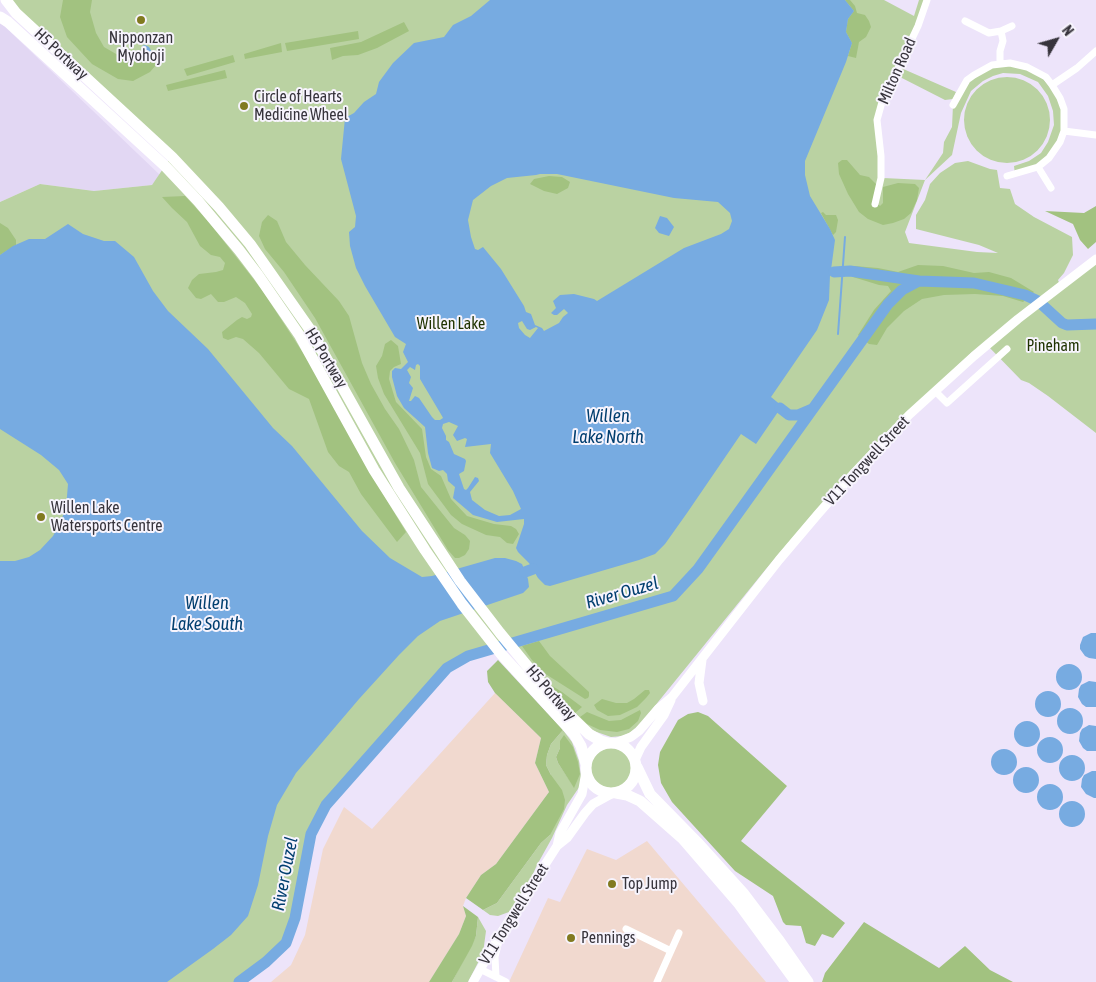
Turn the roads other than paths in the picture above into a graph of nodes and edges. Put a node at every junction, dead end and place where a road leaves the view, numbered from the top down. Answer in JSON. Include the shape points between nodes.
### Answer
{"nodes":[{"id":1,"x":6,"y":0,"type":"edge"},
{"id":2,"x":927,"y":0,"type":"edge"},
{"id":3,"x":0,"y":17,"type":"edge"},
{"id":4,"x":965,"y":20,"type":"dead end"},
{"id":5,"x":1012,"y":26,"type":"dead end"},
{"id":6,"x":1001,"y":31,"type":"junction"},
{"id":7,"x":1096,"y":51,"type":"edge"},
{"id":8,"x":1000,"y":64,"type":"junction"},
{"id":9,"x":1052,"y":84,"type":"junction"},
{"id":10,"x":953,"y":105,"type":"dead end"},
{"id":11,"x":1064,"y":131,"type":"junction"},
{"id":12,"x":1096,"y":135,"type":"edge"},
{"id":13,"x":168,"y":162,"type":"junction"},
{"id":14,"x":1038,"y":168,"type":"junction"},
{"id":15,"x":178,"y":172,"type":"junction"},
{"id":16,"x":1006,"y":176,"type":"dead end"},
{"id":17,"x":1051,"y":188,"type":"dead end"},
{"id":18,"x":875,"y":204,"type":"dead end"},
{"id":19,"x":1096,"y":259,"type":"edge"},
{"id":20,"x":1007,"y":349,"type":"dead end"},
{"id":21,"x":935,"y":391,"type":"junction"},
{"id":22,"x":702,"y":660,"type":"junction"},
{"id":23,"x":520,"y":667,"type":"junction"},
{"id":24,"x":672,"y":698,"type":"junction"},
{"id":25,"x":703,"y":701,"type":"dead end"},
{"id":26,"x":578,"y":730,"type":"junction"},
{"id":27,"x":612,"y":743,"type":"junction"},
{"id":28,"x":636,"y":763,"type":"junction"},
{"id":29,"x":586,"y":768,"type":"junction"},
{"id":30,"x":615,"y":793,"type":"junction"},
{"id":31,"x":557,"y":846,"type":"junction"},
{"id":32,"x":626,"y":929,"type":"dead end"},
{"id":33,"x":501,"y":933,"type":"junction"},
{"id":34,"x":679,"y":933,"type":"dead end"},
{"id":35,"x":670,"y":951,"type":"junction"},
{"id":36,"x":480,"y":968,"type":"junction"},
{"id":37,"x":496,"y":977,"type":"junction"},
{"id":38,"x":473,"y":982,"type":"edge"},
{"id":39,"x":506,"y":982,"type":"edge"},
{"id":40,"x":657,"y":982,"type":"edge"},
{"id":41,"x":796,"y":982,"type":"edge"},
{"id":42,"x":808,"y":982,"type":"edge"}],
"edges":[{"from":1,"to":13,"type":"main road","name":"H5 Portway"},
{"from":2,"to":18,"type":"street","name":"Milton Road","via":[[877,120],[882,156]]},
{"from":3,"to":13,"type":"main road","name":"H5 Portway"},
{"from":4,"to":6,"type":"street","via":[[989,33]]},
{"from":5,"to":6,"type":"street"},
{"from":6,"to":8,"type":"street"},
{"from":7,"to":9,"type":"street"},
{"from":8,"to":9,"type":"street","via":[[1027,67]]},
{"from":8,"to":10,"type":"street","via":[[992,65],[967,80]]},
{"from":9,"to":11,"type":"street","via":[[1064,109]]},
{"from":11,"to":12,"type":"street"},
{"from":11,"to":14,"type":"street","via":[[1055,150]]},
{"from":13,"to":15,"type":"main road","name":"H5 Portway"},
{"from":14,"to":16,"type":"street"},
{"from":14,"to":17,"type":"street"},
{"from":15,"to":23,"type":"main road","name":"H5 Portway","via":[[285,314],[318,366],[374,470],[462,604]]},
{"from":15,"to":23,"type":"main road","name":"H5 Portway","via":[[230,220],[290,300],[329,360],[434,543]]},
{"from":19,"to":21,"type":"street","name":"V11 Tongwell Street","via":[[1060,285]]},
{"from":20,"to":21,"type":"street","via":[[947,403]]},
{"from":21,"to":22,"type":"street","name":"V11 Tongwell Street","via":[[881,444],[818,514]]},
{"from":22,"to":24,"type":"street","name":"V11 Tongwell Street"},
{"from":22,"to":25,"type":"street","via":[[699,683]]},
{"from":23,"to":26,"type":"main road","name":"H5 Portway"},
{"from":24,"to":27,"type":"street","name":"V11 Tongwell Street","via":[[631,737]]},
{"from":24,"to":28,"type":"street","name":"V11 Tongwell Street","via":[[642,747]]},
{"from":26,"to":27,"type":"main road","name":"H5 Portway"},
{"from":26,"to":29,"type":"main road","name":"H5 Portway"},
{"from":27,"to":28,"type":"main road","via":[[628,748]]},
{"from":27,"to":29,"type":"main road","via":[[594,749]]},
{"from":28,"to":30,"type":"main road","via":[[631,784]]},
{"from":28,"to":42,"type":"main road","via":[[650,794],[744,894]]},
{"from":29,"to":30,"type":"main road","via":[[588,778],[596,788]]},
{"from":29,"to":31,"type":"street","name":"V11 Tongwell Street","via":[[582,794],[560,833]]},
{"from":30,"to":31,"type":"street","name":"V11 Tongwell Street","via":[[593,804]]},
{"from":30,"to":41,"type":"main road","via":[[640,801],[682,838],[734,898]]},
{"from":31,"to":33,"type":"street","name":"V11 Tongwell Street"},
{"from":32,"to":35,"type":"street"},
{"from":33,"to":36,"type":"street","name":"V11 Tongwell Street"},
{"from":33,"to":37,"type":"street","via":[[495,958]]},
{"from":34,"to":35,"type":"street"},
{"from":35,"to":40,"type":"street"},
{"from":36,"to":37,"type":"street"},
{"from":36,"to":38,"type":"street","name":"V11 Tongwell Street"},
{"from":37,"to":39,"type":"street"}]}
